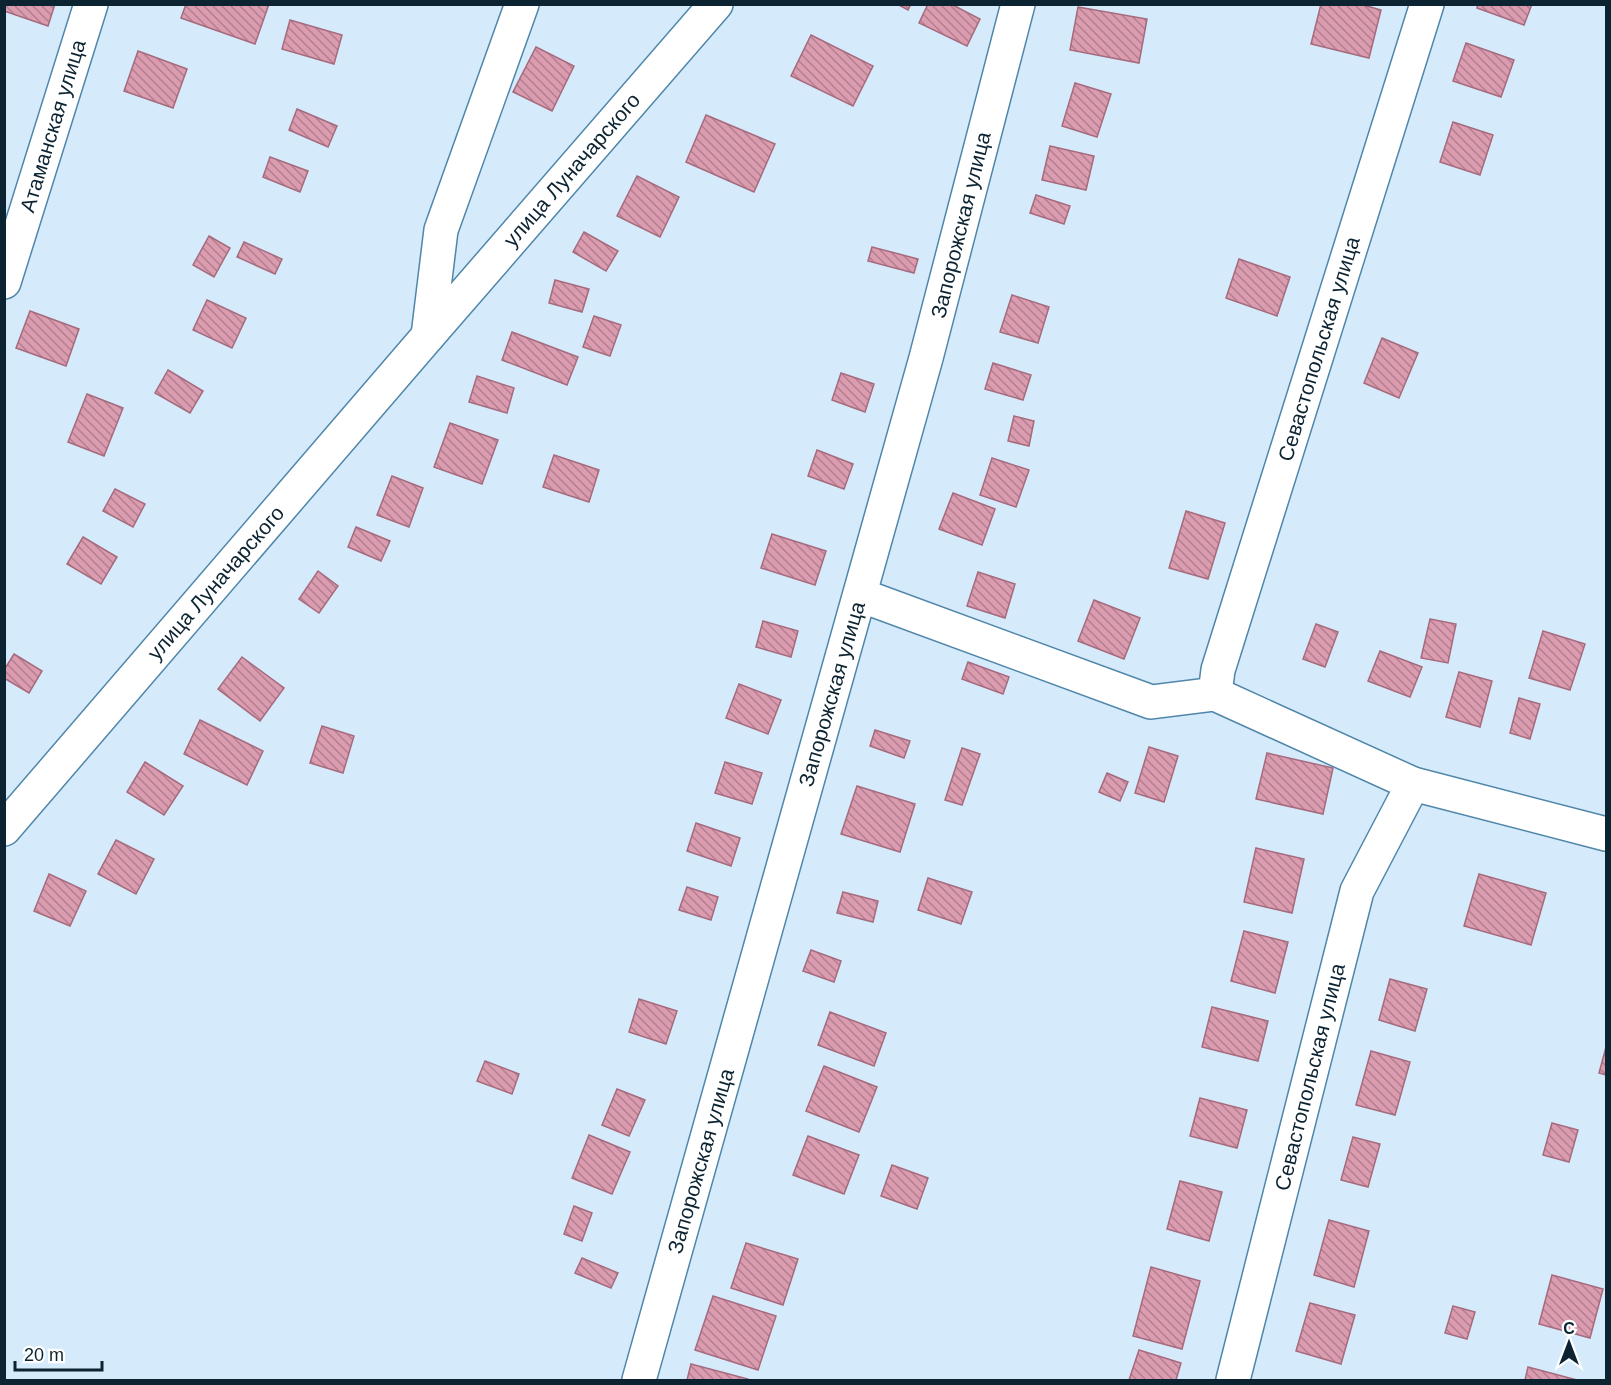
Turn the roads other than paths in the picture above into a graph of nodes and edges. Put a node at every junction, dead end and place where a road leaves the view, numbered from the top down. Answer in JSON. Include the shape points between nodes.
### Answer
{"nodes":[{"id":1,"x":91,"y":4,"type":"edge"},
{"id":2,"x":522,"y":4,"type":"edge"},
{"id":3,"x":716,"y":4,"type":"edge"},
{"id":4,"x":1018,"y":4,"type":"edge"},
{"id":5,"x":1427,"y":4,"type":"edge"},
{"id":6,"x":4,"y":282,"type":"edge"},
{"id":7,"x":428,"y":336,"type":"junction"},
{"id":8,"x":860,"y":595,"type":"junction"},
{"id":9,"x":1215,"y":694,"type":"junction"},
{"id":10,"x":1413,"y":784,"type":"junction"},
{"id":11,"x":11,"y":811,"type":"edge"},
{"id":12,"x":1606,"y":834,"type":"edge"},
{"id":13,"x":639,"y":1380,"type":"edge"},
{"id":14,"x":1233,"y":1380,"type":"edge"}],
"edges":[{"from":1,"to":6,"type":"street","name":"Атаманская улица"},
{"from":2,"to":7,"type":"street","via":[[441,230]]},
{"from":3,"to":7,"type":"street","name":"улица Луначарского"},
{"from":4,"to":8,"type":"street","name":"Запорожская улица"},
{"from":5,"to":9,"type":"street","name":"Севастопольская улица","via":[[1218,670]]},
{"from":7,"to":11,"type":"street","name":"улица Луначарского"},
{"from":8,"to":9,"type":"street","via":[[1151,702]]},
{"from":8,"to":13,"type":"street","name":"Запорожская улица"},
{"from":9,"to":10,"type":"street"},
{"from":10,"to":12,"type":"street"},
{"from":10,"to":14,"type":"street","name":"Севастопольская улица","via":[[1357,891]]}]}
